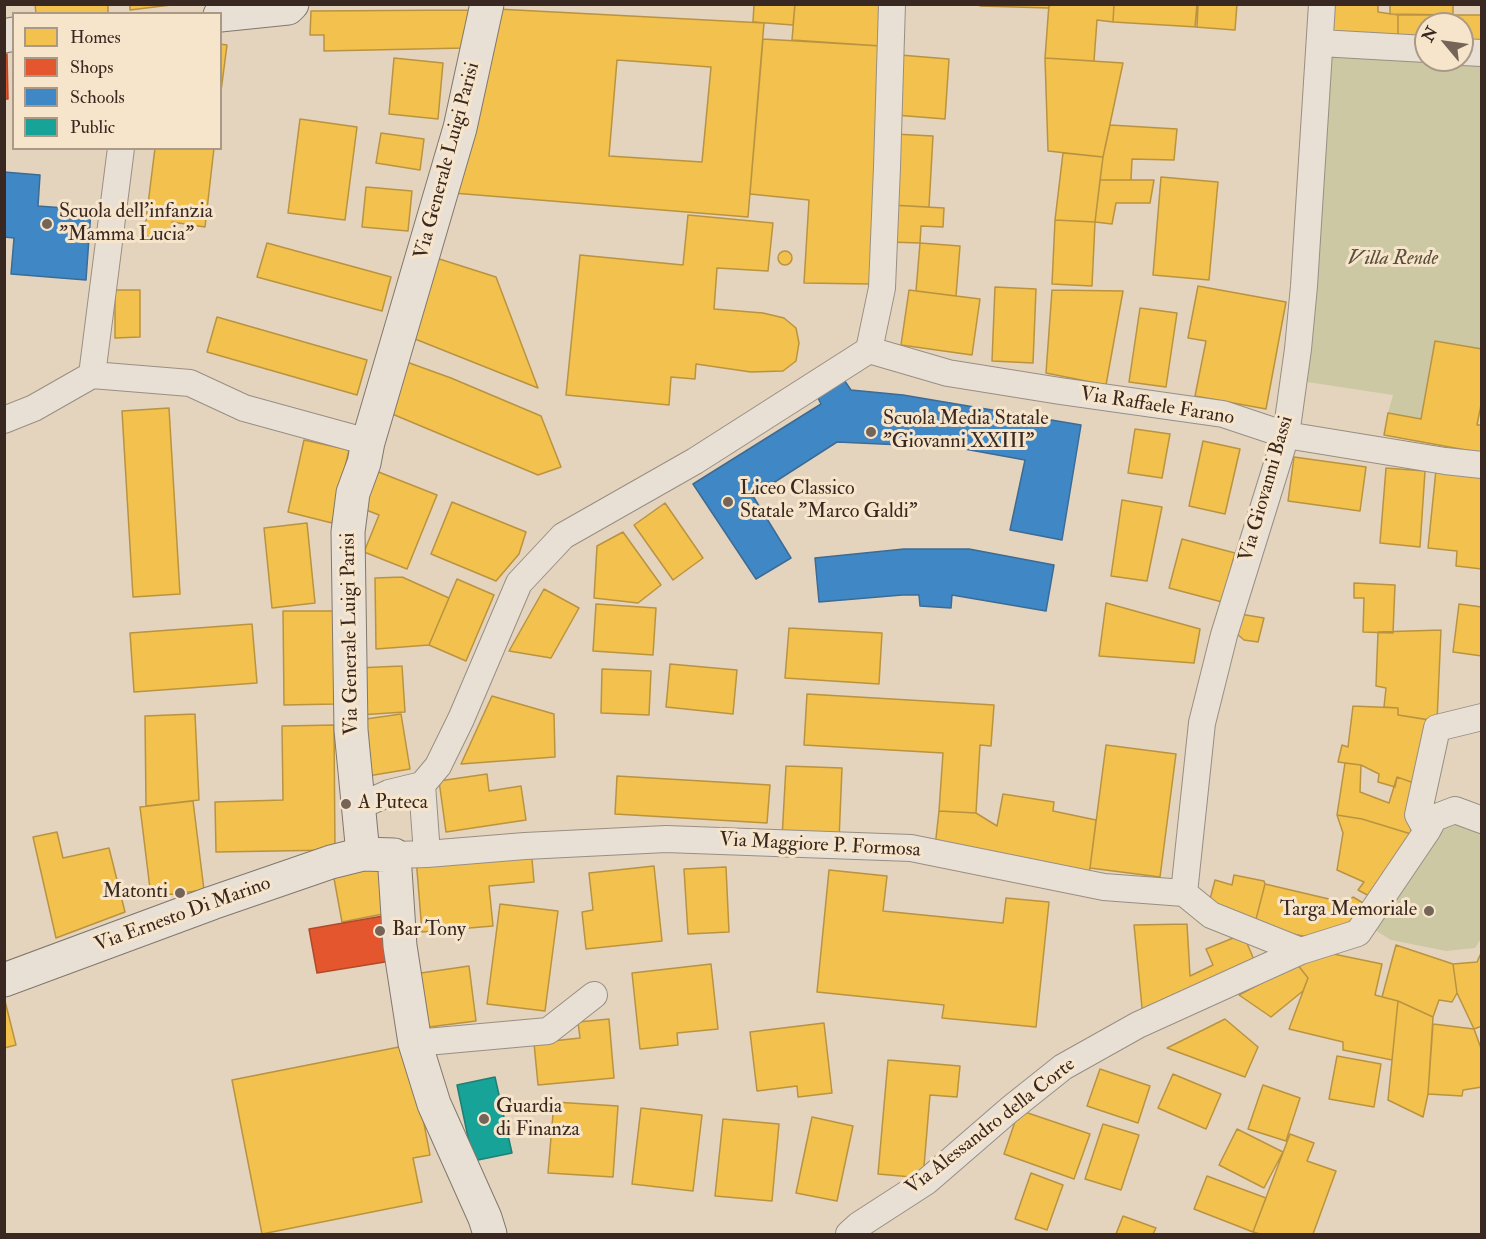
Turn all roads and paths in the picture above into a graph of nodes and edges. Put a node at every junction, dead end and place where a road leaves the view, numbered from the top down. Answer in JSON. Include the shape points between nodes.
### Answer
{"nodes":[{"id":1,"x":292,"y":4,"type":"edge"},
{"id":2,"x":487,"y":4,"type":"edge"},
{"id":3,"x":892,"y":4,"type":"edge"},
{"id":4,"x":1322,"y":4,"type":"edge"},
{"id":5,"x":222,"y":15,"type":"edge"},
{"id":6,"x":1320,"y":43,"type":"junction"},
{"id":7,"x":1414,"y":48,"type":"edge"},
{"id":8,"x":121,"y":150,"type":"edge"},
{"id":9,"x":869,"y":350,"type":"junction"},
{"id":10,"x":92,"y":375,"type":"junction"},
{"id":11,"x":4,"y":420,"type":"edge"},
{"id":12,"x":1286,"y":435,"type":"junction"},
{"id":13,"x":368,"y":442,"type":"junction"},
{"id":14,"x":1482,"y":465,"type":"edge"},
{"id":15,"x":1482,"y":717,"type":"edge"},
{"id":16,"x":422,"y":784,"type":"junction"},
{"id":17,"x":358,"y":807,"type":"junction"},
{"id":18,"x":1482,"y":820,"type":"edge"},
{"id":19,"x":1427,"y":831,"type":"junction"},
{"id":20,"x":427,"y":854,"type":"junction"},
{"id":21,"x":378,"y":855,"type":"junction"},
{"id":22,"x":1184,"y":893,"type":"junction"},
{"id":23,"x":1301,"y":951,"type":"junction"},
{"id":24,"x":4,"y":980,"type":"edge"},
{"id":25,"x":594,"y":995,"type":"dead end"},
{"id":26,"x":415,"y":1043,"type":"junction"},
{"id":27,"x":490,"y":1234,"type":"edge"},
{"id":28,"x":849,"y":1234,"type":"edge"}],
"edges":[{"from":1,"to":5,"type":"street","via":[[288,8]]},
{"from":2,"to":13,"type":"street","name":"Via Generale Luigi Parisi","via":[[460,128]]},
{"from":3,"to":9,"type":"street","via":[[882,288]]},
{"from":4,"to":6,"type":"street","name":"Via Giovanni Bassi"},
{"from":6,"to":7,"type":"street"},
{"from":6,"to":12,"type":"street","name":"Via Giovanni Bassi","via":[[1299,339]]},
{"from":8,"to":10,"type":"street"},
{"from":9,"to":12,"type":"street","name":"Via Raffaele Farano","via":[[948,373],[1223,414]]},
{"from":9,"to":16,"type":"street","via":[[695,461],[563,536],[519,583],[461,719],[438,766]]},
{"from":10,"to":11,"type":"street"},
{"from":10,"to":13,"type":"street","via":[[190,382],[244,408]]},
{"from":12,"to":14,"type":"street","name":"Via Raffaele Farano"},
{"from":12,"to":22,"type":"street","name":"Via Giovanni Bassi","via":[[1224,635],[1202,723]]},
{"from":13,"to":17,"type":"street","name":"Via Generale Luigi Parisi","via":[[353,493],[348,532],[351,730]]},
{"from":15,"to":19,"type":"street","via":[[1437,728],[1418,814]]},
{"from":16,"to":17,"type":"street"},
{"from":16,"to":20,"type":"street"},
{"from":17,"to":21,"type":"street","name":"Via Generale Luigi Parisi"},
{"from":18,"to":19,"type":"street","name":"Via Alessandro della Corte","via":[[1455,810],[1434,818]]},
{"from":19,"to":23,"type":"street","name":"Via Alessandro della Corte","via":[[1358,933]]},
{"from":20,"to":21,"type":"street","name":"Via Maggiore P. Formosa"},
{"from":20,"to":22,"type":"street","name":"Via Maggiore P. Formosa","via":[[666,838],[911,848],[1104,886]]},
{"from":21,"to":24,"type":"street","name":"Via Ernesto Di Marino","via":[[331,862]]},
{"from":21,"to":26,"type":"street","name":"Via Generale Luigi Parisi","via":[[400,946]]},
{"from":22,"to":23,"type":"street","via":[[1211,915]]},
{"from":23,"to":28,"type":"street","name":"Via Alessandro della Corte","via":[[1138,1025],[1064,1067],[927,1181]]},
{"from":25,"to":26,"type":"street","via":[[548,1031]]},
{"from":26,"to":27,"type":"street","name":"Via Generale Luigi Parisi","via":[[434,1104]]}]}
